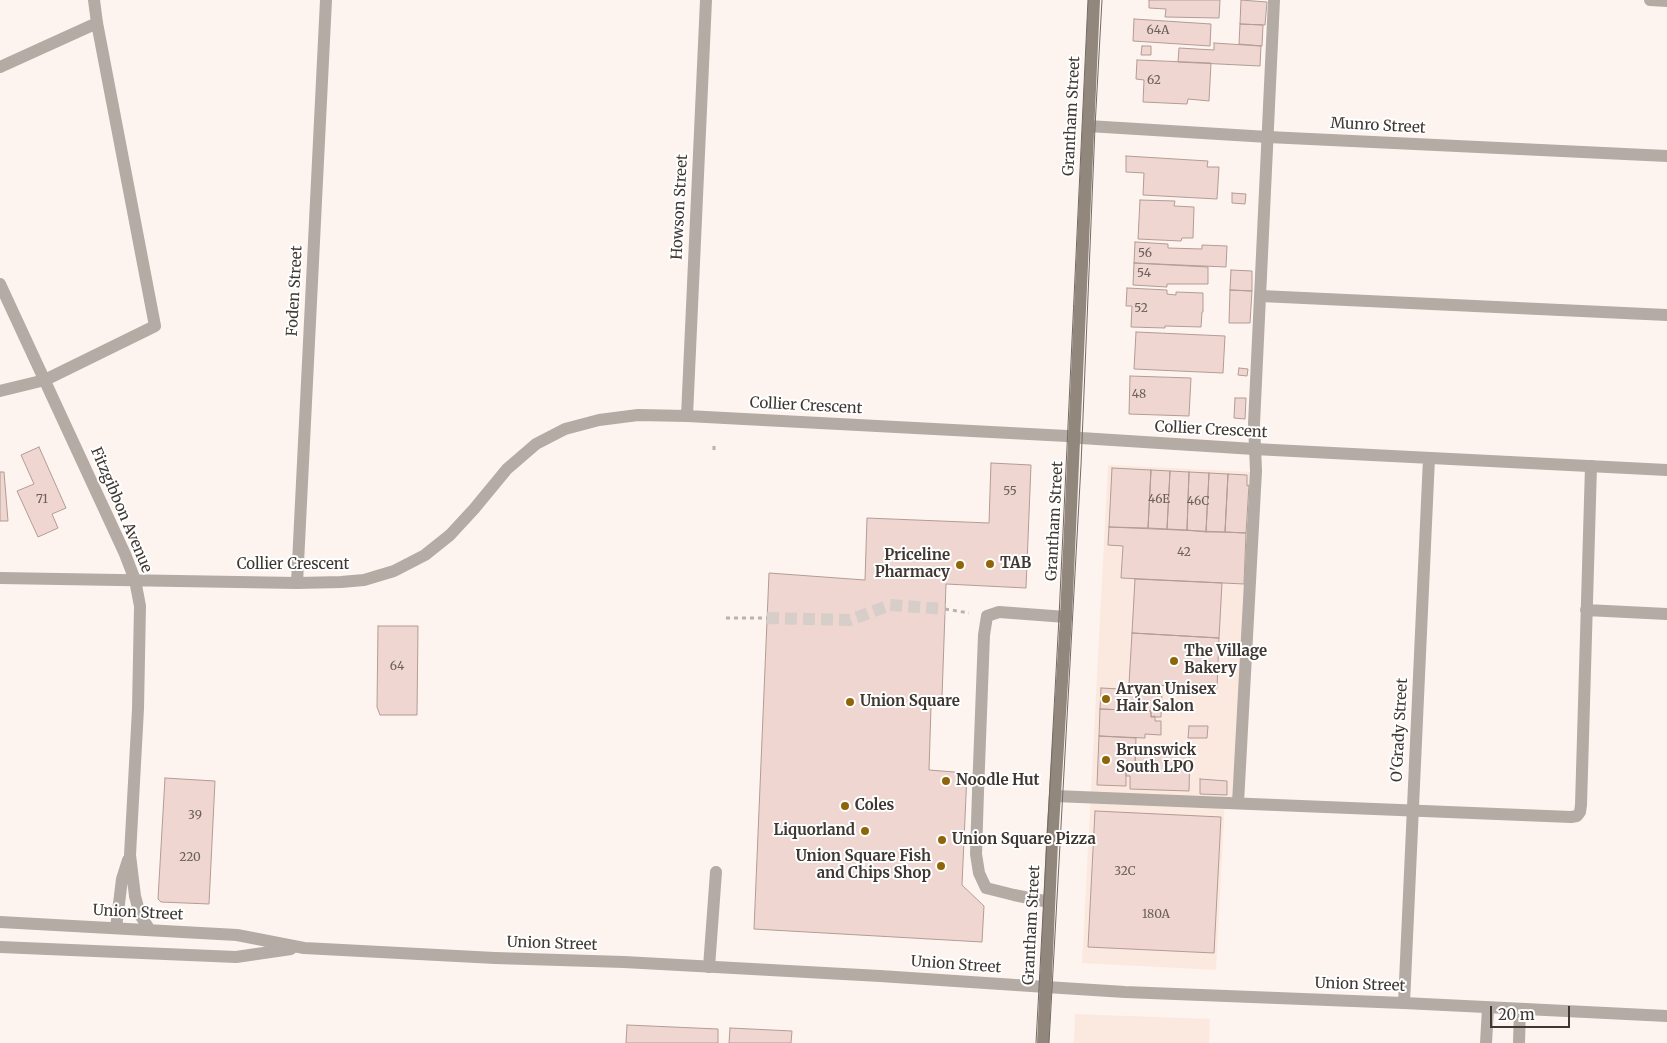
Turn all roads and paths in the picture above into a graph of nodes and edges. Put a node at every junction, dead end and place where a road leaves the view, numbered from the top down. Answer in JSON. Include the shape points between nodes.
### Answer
{"nodes":[{"id":1,"x":94,"y":0,"type":"edge"},
{"id":2,"x":326,"y":0,"type":"edge"},
{"id":3,"x":706,"y":0,"type":"edge"},
{"id":4,"x":1094,"y":0,"type":"edge"},
{"id":5,"x":1274,"y":0,"type":"edge"},
{"id":6,"x":1650,"y":0,"type":"edge"},
{"id":7,"x":1667,"y":1,"type":"edge"},
{"id":8,"x":97,"y":23,"type":"junction"},
{"id":9,"x":0,"y":67,"type":"edge"},
{"id":10,"x":1088,"y":126,"type":"junction"},
{"id":11,"x":1268,"y":137,"type":"junction"},
{"id":12,"x":1667,"y":156,"type":"edge"},
{"id":13,"x":0,"y":284,"type":"edge"},
{"id":14,"x":1261,"y":296,"type":"junction"},
{"id":15,"x":1667,"y":314,"type":"edge"},
{"id":16,"x":45,"y":380,"type":"junction"},
{"id":17,"x":0,"y":391,"type":"edge"},
{"id":18,"x":687,"y":416,"type":"junction"},
{"id":19,"x":1074,"y":437,"type":"junction"},
{"id":20,"x":714,"y":444,"type":"dead end"},
{"id":21,"x":1254,"y":448,"type":"junction"},
{"id":22,"x":714,"y":450,"type":"dead end"},
{"id":23,"x":1429,"y":458,"type":"junction"},
{"id":24,"x":1591,"y":466,"type":"junction"},
{"id":25,"x":1667,"y":470,"type":"edge"},
{"id":26,"x":0,"y":578,"type":"edge"},
{"id":27,"x":135,"y":580,"type":"junction"},
{"id":28,"x":297,"y":583,"type":"junction"},
{"id":29,"x":1586,"y":610,"type":"junction"},
{"id":30,"x":1667,"y":614,"type":"edge"},
{"id":31,"x":1066,"y":617,"type":"junction"},
{"id":32,"x":726,"y":618,"type":"dead end"},
{"id":33,"x":767,"y":618,"type":"tunnel mouth"},
{"id":34,"x":1055,"y":796,"type":"junction"},
{"id":35,"x":1238,"y":803,"type":"junction"},
{"id":36,"x":1413,"y":810,"type":"junction"},
{"id":37,"x":130,"y":855,"type":"junction"},
{"id":38,"x":716,"y":872,"type":"dead end"},
{"id":39,"x":1050,"y":902,"type":"junction"},
{"id":40,"x":0,"y":922,"type":"edge"},
{"id":41,"x":116,"y":928,"type":"junction"},
{"id":42,"x":150,"y":930,"type":"junction"},
{"id":43,"x":0,"y":947,"type":"edge"},
{"id":44,"x":304,"y":948,"type":"junction"},
{"id":45,"x":709,"y":967,"type":"junction"},
{"id":46,"x":1046,"y":987,"type":"junction"},
{"id":47,"x":1404,"y":1003,"type":"junction"},
{"id":48,"x":1488,"y":1008,"type":"junction"},
{"id":49,"x":1520,"y":1009,"type":"junction"},
{"id":50,"x":1667,"y":1016,"type":"edge"},
{"id":51,"x":1043,"y":1043,"type":"edge"},
{"id":52,"x":1486,"y":1043,"type":"edge"},
{"id":53,"x":1519,"y":1043,"type":"edge"}],
"edges":[{"from":1,"to":8,"type":"street"},
{"from":2,"to":28,"type":"street","name":"Foden Street"},
{"from":3,"to":18,"type":"street","name":"Howson Street"},
{"from":4,"to":10,"type":"main road","name":"Grantham Street"},
{"from":5,"to":11,"type":"street"},
{"from":6,"to":7,"type":"street"},
{"from":8,"to":9,"type":"street"},
{"from":8,"to":16,"type":"street","via":[[154,326]]},
{"from":10,"to":11,"type":"street","name":"Munro Street"},
{"from":10,"to":19,"type":"main road","name":"Grantham Street"},
{"from":11,"to":12,"type":"street","name":"Munro Street"},
{"from":11,"to":14,"type":"street"},
{"from":13,"to":16,"type":"street","name":"Fitzgibbon Avenue"},
{"from":14,"to":15,"type":"street"},
{"from":14,"to":21,"type":"street"},
{"from":16,"to":17,"type":"street"},
{"from":16,"to":27,"type":"street","name":"Fitzgibbon Avenue"},
{"from":18,"to":19,"type":"street","name":"Collier Crescent"},
{"from":18,"to":28,"type":"street","name":"Collier Crescent","via":[[638,415],[598,420],[565,429],[536,444],[507,469],[474,510],[425,555],[394,571],[364,580]]},
{"from":19,"to":21,"type":"street","name":"Collier Crescent"},
{"from":19,"to":31,"type":"main road","name":"Grantham Street"},
{"from":20,"to":22,"type":"path"},
{"from":21,"to":23,"type":"street","name":"Collier Crescent"},
{"from":21,"to":35,"type":"street","via":[[1256,471]]},
{"from":23,"to":24,"type":"street","name":"Collier Crescent"},
{"from":23,"to":36,"type":"street","name":"O'Grady Street"},
{"from":24,"to":25,"type":"street","name":"Collier Crescent"},
{"from":24,"to":29,"type":"street"},
{"from":26,"to":27,"type":"street","name":"Collier Crescent"},
{"from":27,"to":28,"type":"street","name":"Collier Crescent"},
{"from":27,"to":37,"type":"street","name":"Fitzgibbon Avenue","via":[[140,616]]},
{"from":29,"to":30,"type":"street"},
{"from":29,"to":36,"type":"street","via":[[1581,805],[1577,816]]},
{"from":31,"to":34,"type":"main road","name":"Grantham Street"},
{"from":31,"to":39,"type":"street","via":[[999,612],[986,617],[984,635],[976,854],[979,874],[986,888]]},
{"from":32,"to":33,"type":"path"},
{"from":34,"to":35,"type":"street"},
{"from":34,"to":39,"type":"main road","name":"Grantham Street"},
{"from":35,"to":36,"type":"street"},
{"from":36,"to":47,"type":"street","name":"O'Grady Street"},
{"from":37,"to":41,"type":"street","name":"Fitzgibbon Avenue","via":[[122,879]]},
{"from":37,"to":42,"type":"street","name":"Fitzgibbon Avenue","via":[[140,915]]},
{"from":38,"to":45,"type":"street"},
{"from":39,"to":46,"type":"main road","name":"Grantham Street"},
{"from":40,"to":41,"type":"street","name":"Union Street"},
{"from":41,"to":42,"type":"street","name":"Union Street"},
{"from":42,"to":44,"type":"street","name":"Union Street","via":[[237,935]]},
{"from":43,"to":44,"type":"street","name":"Union Street","via":[[236,957]]},
{"from":44,"to":45,"type":"street","name":"Union Street"},
{"from":45,"to":46,"type":"street","name":"Union Street"},
{"from":46,"to":47,"type":"street","name":"Union Street"},
{"from":46,"to":51,"type":"main road","name":"Grantham Street"},
{"from":47,"to":48,"type":"street","name":"Union Street"},
{"from":48,"to":49,"type":"street","name":"Union Street"},
{"from":48,"to":52,"type":"street"},
{"from":49,"to":50,"type":"street","name":"Union Street"},
{"from":49,"to":53,"type":"street"}]}
